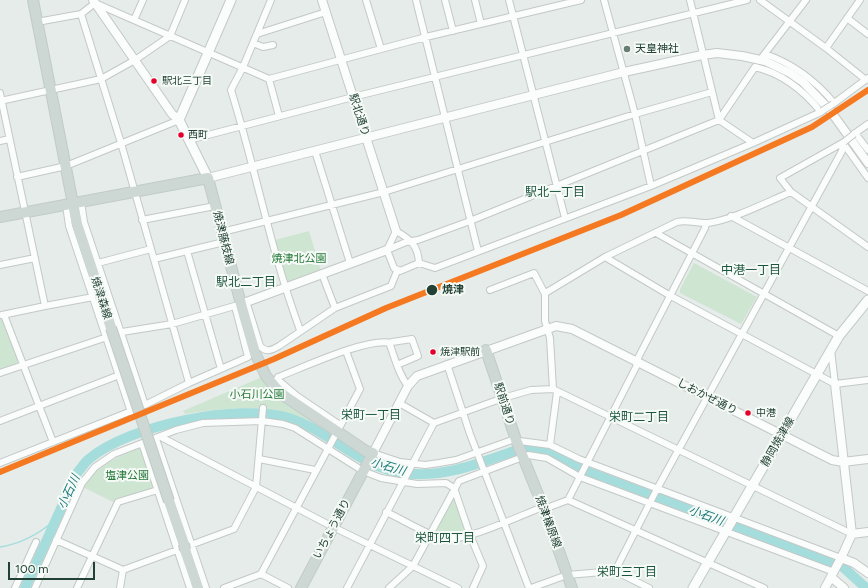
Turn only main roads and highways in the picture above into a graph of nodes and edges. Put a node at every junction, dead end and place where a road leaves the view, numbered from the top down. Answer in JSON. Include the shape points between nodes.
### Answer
{"nodes":[{"id":1,"x":33,"y":0,"type":"edge"},
{"id":2,"x":231,"y":0,"type":"edge"},
{"id":3,"x":208,"y":178,"type":"junction"},
{"id":4,"x":73,"y":204,"type":"junction"},
{"id":5,"x":0,"y":217,"type":"edge"},
{"id":6,"x":868,"y":300,"type":"edge"},
{"id":7,"x":486,"y":350,"type":"road end"},
{"id":8,"x":522,"y":456,"type":"joint"},
{"id":9,"x":368,"y":462,"type":"joint"},
{"id":10,"x":198,"y":588,"type":"edge"},
{"id":11,"x":301,"y":588,"type":"edge"},
{"id":12,"x":572,"y":588,"type":"edge"},
{"id":13,"x":693,"y":588,"type":"edge"}],
"edges":[{"from":1,"to":4,"type":"main road","name":"焼津森線"},
{"from":2,"to":3,"type":"main road","via":[[179,120]]},
{"from":3,"to":4,"type":"main road"},
{"from":3,"to":9,"type":"main road","name":"焼津藤枝線","via":[[255,353],[273,385],[293,402],[366,451]]},
{"from":4,"to":5,"type":"main road"},
{"from":4,"to":10,"type":"main road","name":"焼津森線","bridge":true,"via":[[101,296],[109,332]]},
{"from":6,"to":13,"type":"main road","name":"静岡焼津線","via":[[839,336]]},
{"from":7,"to":8,"type":"main road","name":"駅前通り"},
{"from":8,"to":12,"type":"main road","name":"焼津榛原線"},
{"from":9,"to":11,"type":"main road","name":"いちょう通り"}]}
